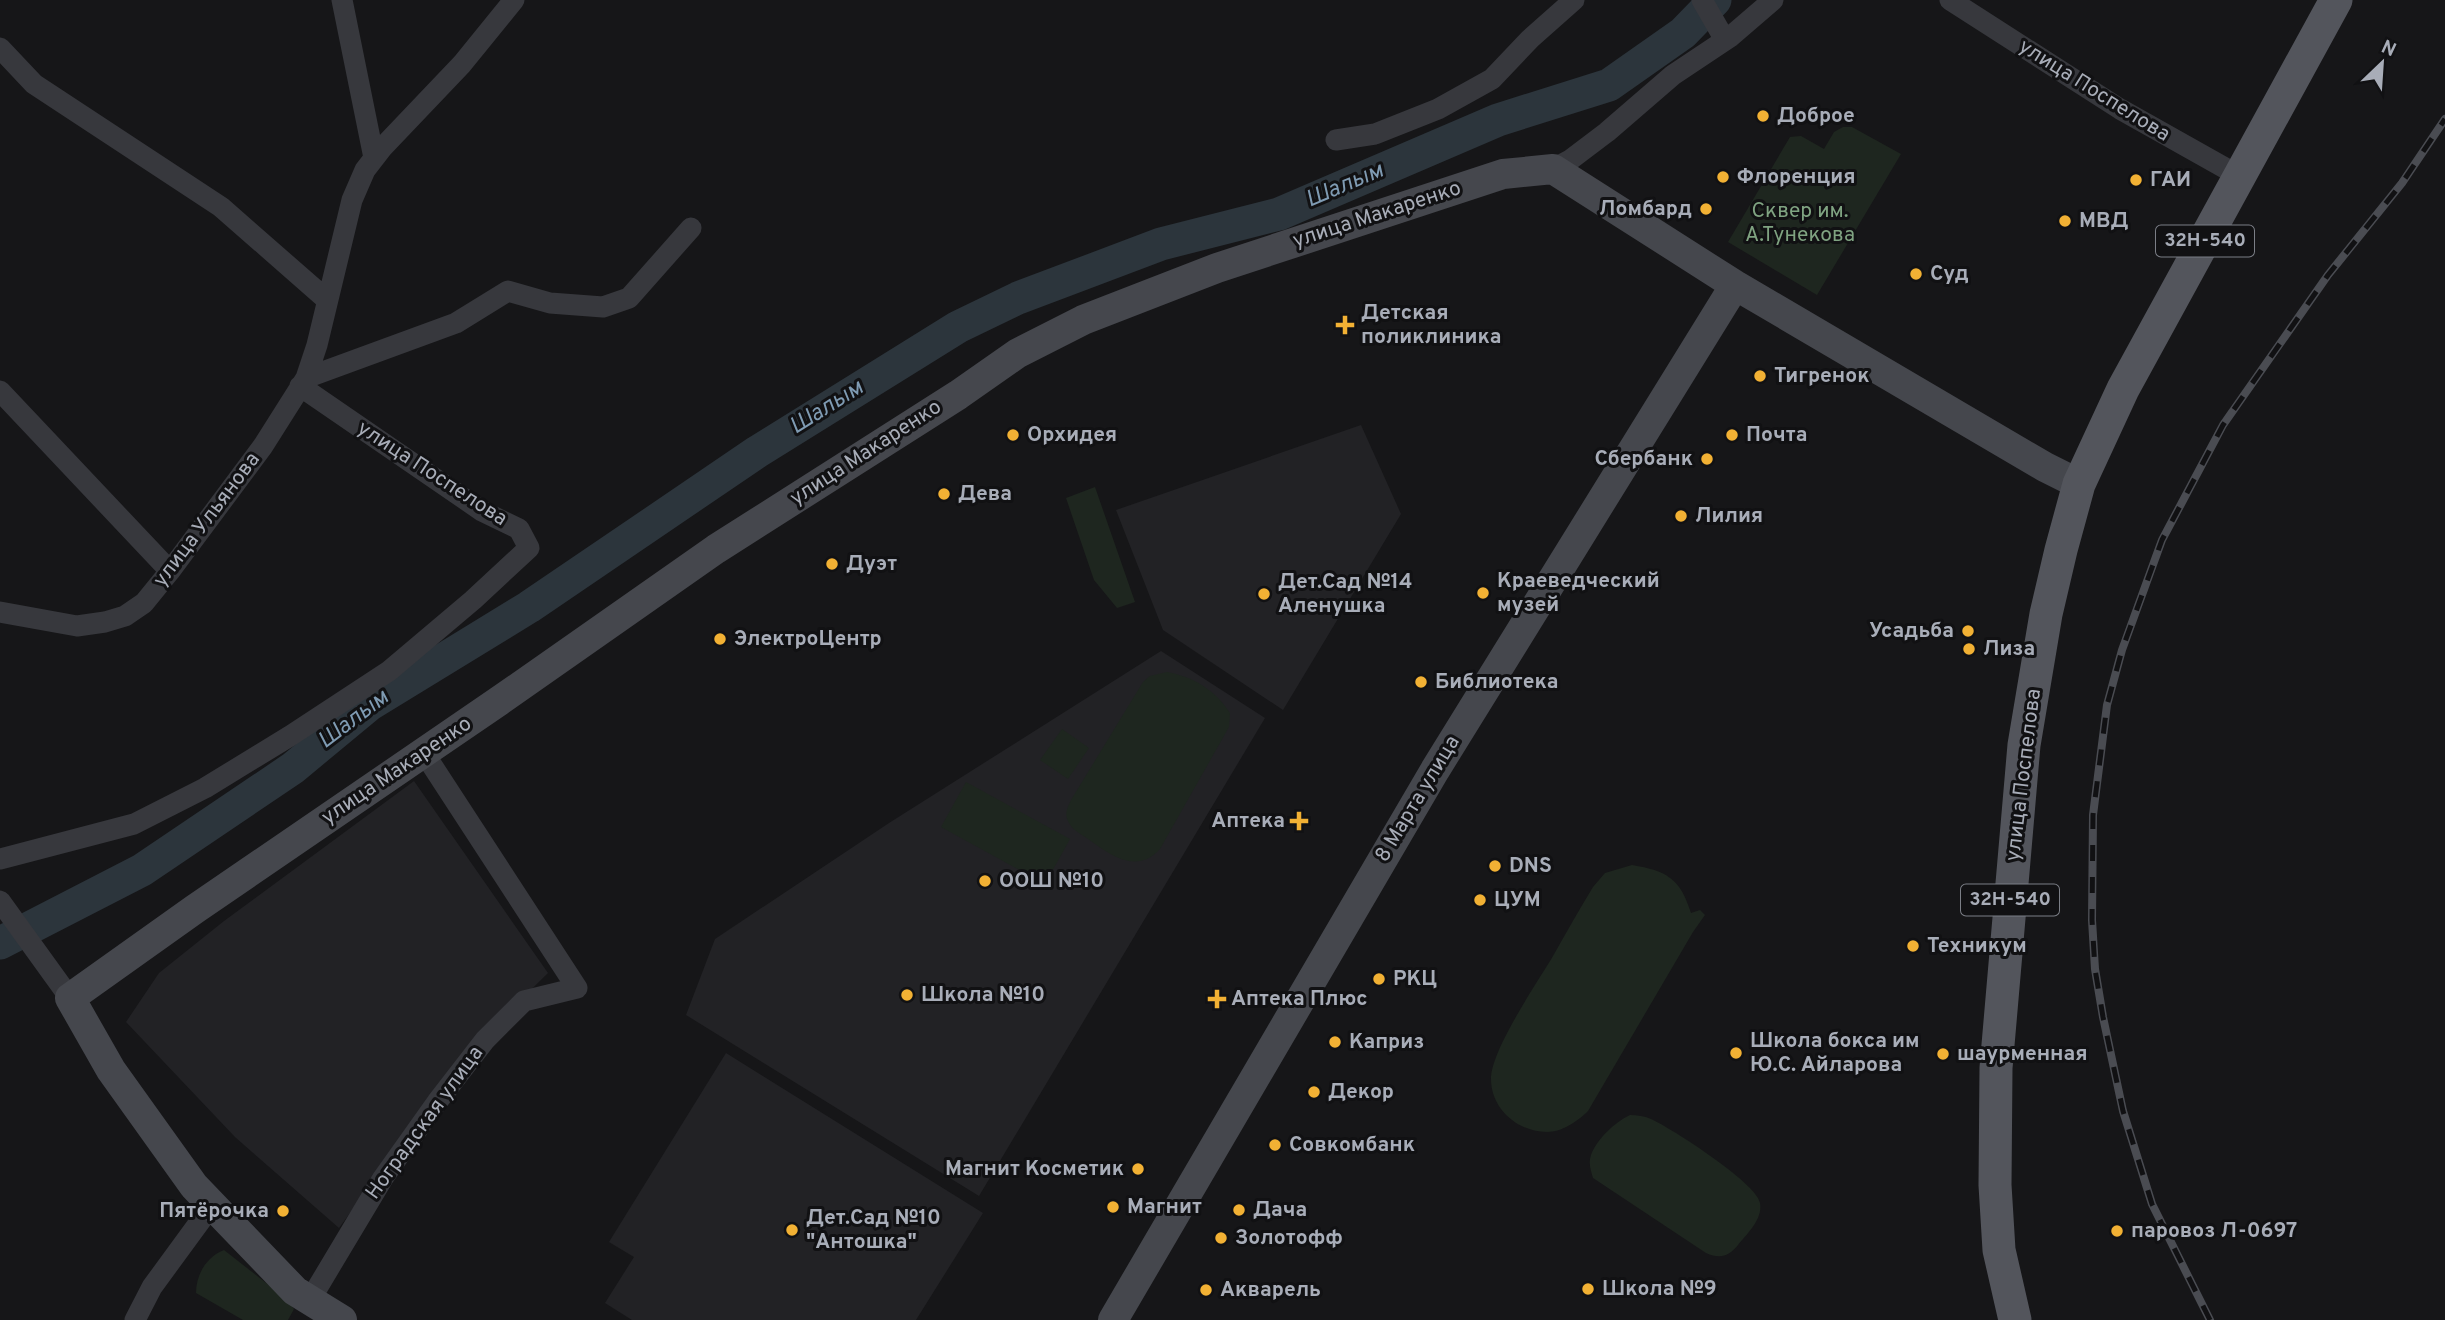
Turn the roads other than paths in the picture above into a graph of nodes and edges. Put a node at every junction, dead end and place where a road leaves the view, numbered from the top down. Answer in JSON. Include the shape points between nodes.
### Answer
{"nodes":[{"id":1,"x":342,"y":0,"type":"edge"},
{"id":2,"x":514,"y":0,"type":"edge"},
{"id":3,"x":1574,"y":0,"type":"edge"},
{"id":4,"x":1702,"y":0,"type":"edge"},
{"id":5,"x":1773,"y":0,"type":"edge"},
{"id":6,"x":1950,"y":0,"type":"edge"},
{"id":7,"x":2336,"y":0,"type":"edge"},
{"id":8,"x":1725,"y":40,"type":"junction"},
{"id":9,"x":0,"y":48,"type":"edge"},
{"id":10,"x":1336,"y":140,"type":"dead end"},
{"id":11,"x":369,"y":164,"type":"junction"},
{"id":12,"x":1553,"y":169,"type":"junction"},
{"id":13,"x":2241,"y":177,"type":"junction"},
{"id":14,"x":691,"y":228,"type":"dead end"},
{"id":15,"x":1734,"y":285,"type":"junction"},
{"id":16,"x":326,"y":299,"type":"junction"},
{"id":17,"x":303,"y":382,"type":"junction"},
{"id":18,"x":0,"y":391,"type":"edge"},
{"id":19,"x":2079,"y":484,"type":"junction"},
{"id":20,"x":170,"y":571,"type":"junction"},
{"id":21,"x":0,"y":612,"type":"edge"},
{"id":22,"x":424,"y":752,"type":"junction"},
{"id":23,"x":0,"y":859,"type":"edge"},
{"id":24,"x":0,"y":902,"type":"edge"},
{"id":25,"x":70,"y":998,"type":"junction"},
{"id":26,"x":212,"y":1205,"type":"junction"},
{"id":27,"x":310,"y":1300,"type":"junction"},
{"id":28,"x":135,"y":1320,"type":"edge"},
{"id":29,"x":342,"y":1320,"type":"edge"},
{"id":30,"x":1112,"y":1320,"type":"edge"},
{"id":31,"x":2015,"y":1320,"type":"edge"}],
"edges":[{"from":1,"to":11,"type":"street"},
{"from":2,"to":11,"type":"street"},
{"from":3,"to":10,"type":"street","via":[[1492,79],[1438,109],[1375,134]]},
{"from":4,"to":8,"type":"street"},
{"from":5,"to":8,"type":"street"},
{"from":6,"to":13,"type":"street","name":"улица Поспелова","via":[[2120,109]]},
{"from":7,"to":13,"type":"main road","name":"улица Поспелова","number":"32Н-540"},
{"from":8,"to":12,"type":"street"},
{"from":9,"to":16,"type":"street","via":[[34,84],[221,207]]},
{"from":11,"to":16,"type":"street","name":"улица Ульянова","via":[[352,200]]},
{"from":12,"to":15,"type":"street"},
{"from":12,"to":22,"type":"street","name":"улица Макаренко","via":[[1503,174],[1217,268],[1083,320],[1018,353],[716,549]]},
{"from":13,"to":19,"type":"main road","name":"улица Поспелова","number":"32Н-540","via":[[2123,389]]},
{"from":14,"to":17,"type":"street","via":[[629,298],[603,307],[550,303],[508,291],[456,323]]},
{"from":15,"to":19,"type":"street"},
{"from":15,"to":30,"type":"street","name":"8 Марта улица","via":[[1435,770]]},
{"from":16,"to":17,"type":"street","name":"улица Ульянова","via":[[317,345]]},
{"from":17,"to":20,"type":"street","name":"улица Ульянова"},
{"from":17,"to":23,"type":"street","name":"улица Поспелова","via":[[482,512],[519,530],[529,548],[389,671],[205,788],[134,824]]},
{"from":18,"to":20,"type":"street"},
{"from":19,"to":31,"type":"main road","name":"улица Поспелова","number":"32Н-540","via":[[2046,614],[2024,746],[1996,1068],[1998,1238]]},
{"from":20,"to":21,"type":"street","name":"улица Ульянова","via":[[144,603],[105,622],[77,626]]},
{"from":22,"to":25,"type":"street","name":"улица Макаренко"},
{"from":22,"to":27,"type":"street","name":"Ноградская улица","via":[[577,988],[524,1001],[485,1040],[383,1178]]},
{"from":24,"to":25,"type":"street"},
{"from":25,"to":26,"type":"street","via":[[111,1070]]},
{"from":26,"to":27,"type":"street","via":[[295,1291]]},
{"from":26,"to":28,"type":"street","via":[[152,1287]]},
{"from":27,"to":29,"type":"street"}]}
